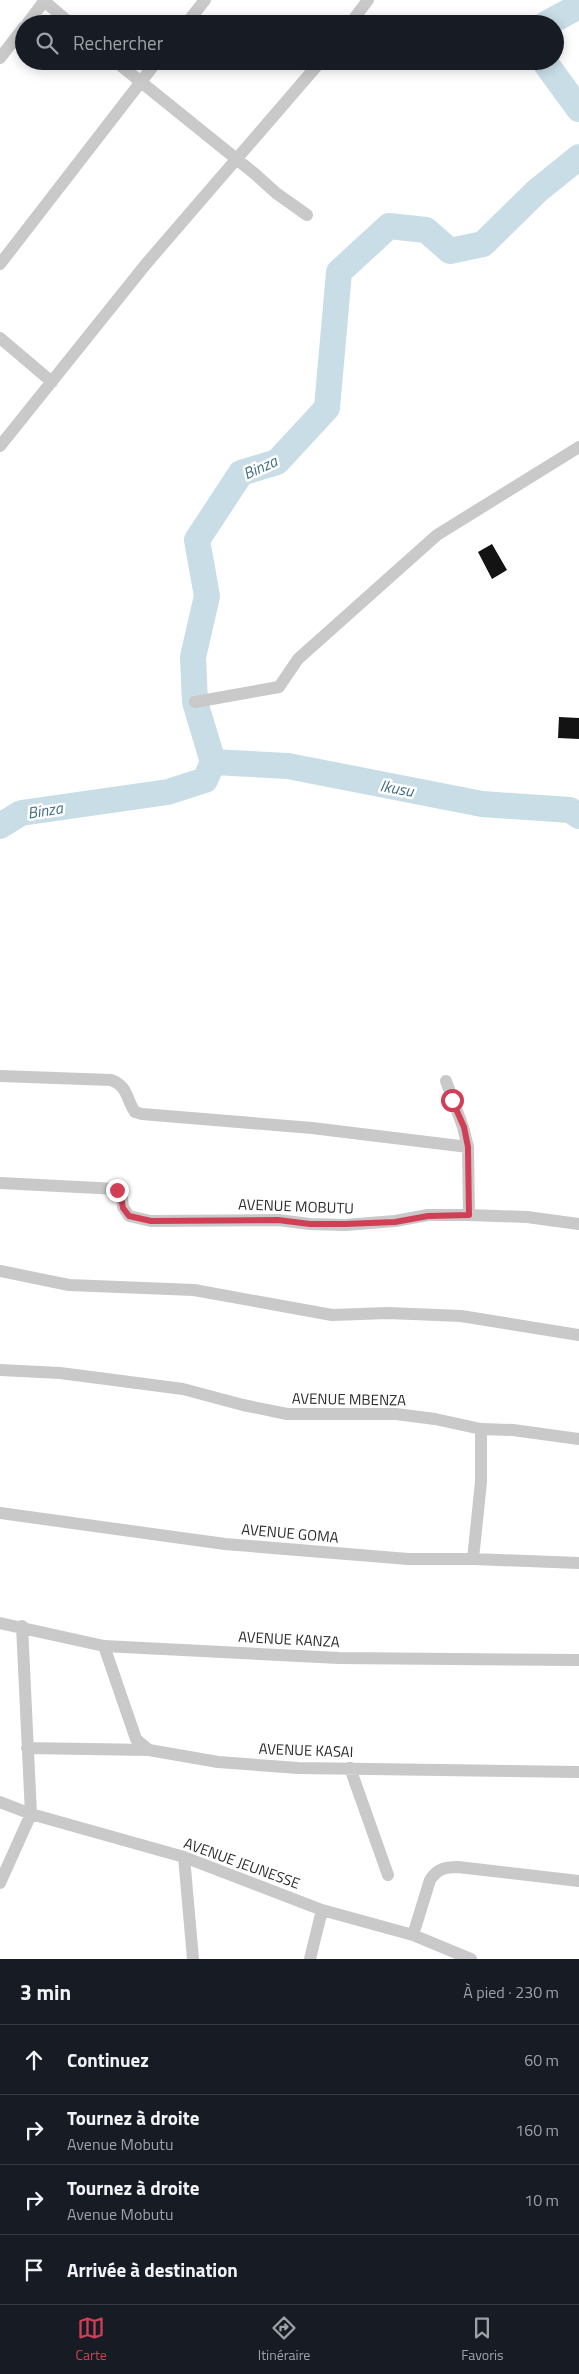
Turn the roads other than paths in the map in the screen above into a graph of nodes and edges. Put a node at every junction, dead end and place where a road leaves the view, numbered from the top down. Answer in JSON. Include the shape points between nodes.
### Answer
{"nodes":[{"id":1,"x":44,"y":0,"type":"edge"},
{"id":2,"x":205,"y":0,"type":"edge"},
{"id":3,"x":368,"y":0,"type":"edge"},
{"id":4,"x":33,"y":15,"type":"edge"},
{"id":5,"x":60,"y":15,"type":"edge"},
{"id":6,"x":193,"y":15,"type":"edge"},
{"id":7,"x":357,"y":15,"type":"edge"},
{"id":8,"x":15,"y":39,"type":"edge"},
{"id":9,"x":0,"y":58,"type":"edge"},
{"id":10,"x":126,"y":70,"type":"edge"},
{"id":11,"x":150,"y":70,"type":"edge"},
{"id":12,"x":313,"y":70,"type":"edge"},
{"id":13,"x":140,"y":82,"type":"junction"},
{"id":14,"x":236,"y":159,"type":"junction"},
{"id":15,"x":307,"y":215,"type":"dead end"},
{"id":16,"x":0,"y":264,"type":"edge"},
{"id":17,"x":0,"y":338,"type":"edge"},
{"id":18,"x":52,"y":382,"type":"junction"},
{"id":19,"x":0,"y":446,"type":"edge"},
{"id":20,"x":579,"y":447,"type":"edge"},
{"id":21,"x":194,"y":702,"type":"dead end"},
{"id":22,"x":0,"y":1076,"type":"edge"},
{"id":23,"x":446,"y":1081,"type":"dead end"},
{"id":24,"x":468,"y":1147,"type":"junction"},
{"id":25,"x":0,"y":1182,"type":"edge"},
{"id":26,"x":469,"y":1215,"type":"junction"},
{"id":27,"x":579,"y":1224,"type":"edge"},
{"id":28,"x":0,"y":1271,"type":"edge"},
{"id":29,"x":579,"y":1335,"type":"edge"},
{"id":30,"x":0,"y":1370,"type":"edge"},
{"id":31,"x":481,"y":1429,"type":"junction"},
{"id":32,"x":579,"y":1439,"type":"edge"},
{"id":33,"x":0,"y":1513,"type":"edge"},
{"id":34,"x":473,"y":1558,"type":"junction"},
{"id":35,"x":579,"y":1563,"type":"edge"},
{"id":36,"x":0,"y":1623,"type":"edge"},
{"id":37,"x":22,"y":1626,"type":"junction"},
{"id":38,"x":104,"y":1646,"type":"junction"},
{"id":39,"x":579,"y":1660,"type":"edge"},
{"id":40,"x":27,"y":1748,"type":"junction"},
{"id":41,"x":149,"y":1750,"type":"junction"},
{"id":42,"x":350,"y":1768,"type":"junction"},
{"id":43,"x":579,"y":1772,"type":"edge"},
{"id":44,"x":0,"y":1802,"type":"edge"},
{"id":45,"x":31,"y":1814,"type":"junction"},
{"id":46,"x":184,"y":1857,"type":"junction"},
{"id":47,"x":388,"y":1875,"type":"dead end"},
{"id":48,"x":579,"y":1882,"type":"edge"},
{"id":49,"x":0,"y":1883,"type":"edge"},
{"id":50,"x":322,"y":1910,"type":"junction"},
{"id":51,"x":413,"y":1936,"type":"junction"},
{"id":52,"x":445,"y":1954,"type":"edge"},
{"id":53,"x":194,"y":1959,"type":"edge"},
{"id":54,"x":310,"y":1959,"type":"edge"},
{"id":55,"x":471,"y":1959,"type":"edge"}],
"edges":[{"from":1,"to":4,"type":"street"},
{"from":1,"to":5,"type":"street"},
{"from":2,"to":6,"type":"street"},
{"from":3,"to":7,"type":"street"},
{"from":8,"to":9,"type":"street"},
{"from":10,"to":13,"type":"street"},
{"from":11,"to":13,"type":"street"},
{"from":12,"to":14,"type":"street"},
{"from":13,"to":14,"type":"street"},
{"from":13,"to":16,"type":"street"},
{"from":14,"to":15,"type":"street"},
{"from":14,"to":18,"type":"street","via":[[146,264]]},
{"from":17,"to":18,"type":"street"},
{"from":18,"to":19,"type":"street"},
{"from":20,"to":21,"type":"street","via":[[438,536],[298,660],[279,687]]},
{"from":22,"to":24,"type":"street","via":[[111,1080],[126,1089],[135,1112],[142,1114],[312,1128]]},
{"from":23,"to":24,"type":"street"},
{"from":24,"to":26,"type":"street"},
{"from":25,"to":26,"type":"street","name":"AVENUE MOBUTU","via":[[117,1190],[129,1216],[151,1221],[278,1220],[345,1224]]},
{"from":26,"to":27,"type":"street","name":"AVENUE MOBUTU","via":[[527,1217]]},
{"from":28,"to":29,"type":"street","via":[[69,1285],[194,1290],[332,1315],[462,1316]]},
{"from":30,"to":31,"type":"street","name":"AVENUE MBENZA","via":[[60,1373],[183,1390],[287,1414],[396,1414]]},
{"from":31,"to":32,"type":"street","name":"AVENUE MBENZA"},
{"from":31,"to":34,"type":"street","via":[[481,1482]]},
{"from":33,"to":34,"type":"street","name":"AVENUE GOMA","via":[[225,1544],[408,1559]]},
{"from":34,"to":35,"type":"street","name":"AVENUE GOMA"},
{"from":36,"to":37,"type":"street","name":"AVENUE KANZA"},
{"from":37,"to":38,"type":"street","name":"AVENUE KANZA"},
{"from":37,"to":40,"type":"street"},
{"from":38,"to":39,"type":"street","name":"AVENUE KANZA","via":[[339,1658]]},
{"from":38,"to":41,"type":"street","via":[[136,1739]]},
{"from":40,"to":41,"type":"street","name":"AVENUE KASAI"},
{"from":40,"to":45,"type":"street"},
{"from":41,"to":42,"type":"street","name":"AVENUE KASAI","via":[[218,1762]]},
{"from":42,"to":43,"type":"street","name":"AVENUE KASAI"},
{"from":42,"to":47,"type":"street"},
{"from":44,"to":45,"type":"street","name":"AVENUE JEUNESSE"},
{"from":45,"to":46,"type":"street","name":"AVENUE JEUNESSE"},
{"from":45,"to":49,"type":"street"},
{"from":46,"to":50,"type":"street","name":"AVENUE JEUNESSE"},
{"from":46,"to":53,"type":"street"},
{"from":48,"to":51,"type":"street","via":[[446,1868],[435,1872],[430,1880]]},
{"from":50,"to":51,"type":"street","name":"AVENUE JEUNESSE"},
{"from":50,"to":54,"type":"street"},
{"from":51,"to":52,"type":"street","name":"AVENUE JEUNESSE"},
{"from":52,"to":55,"type":"street","name":"AVENUE JEUNESSE"}]}
